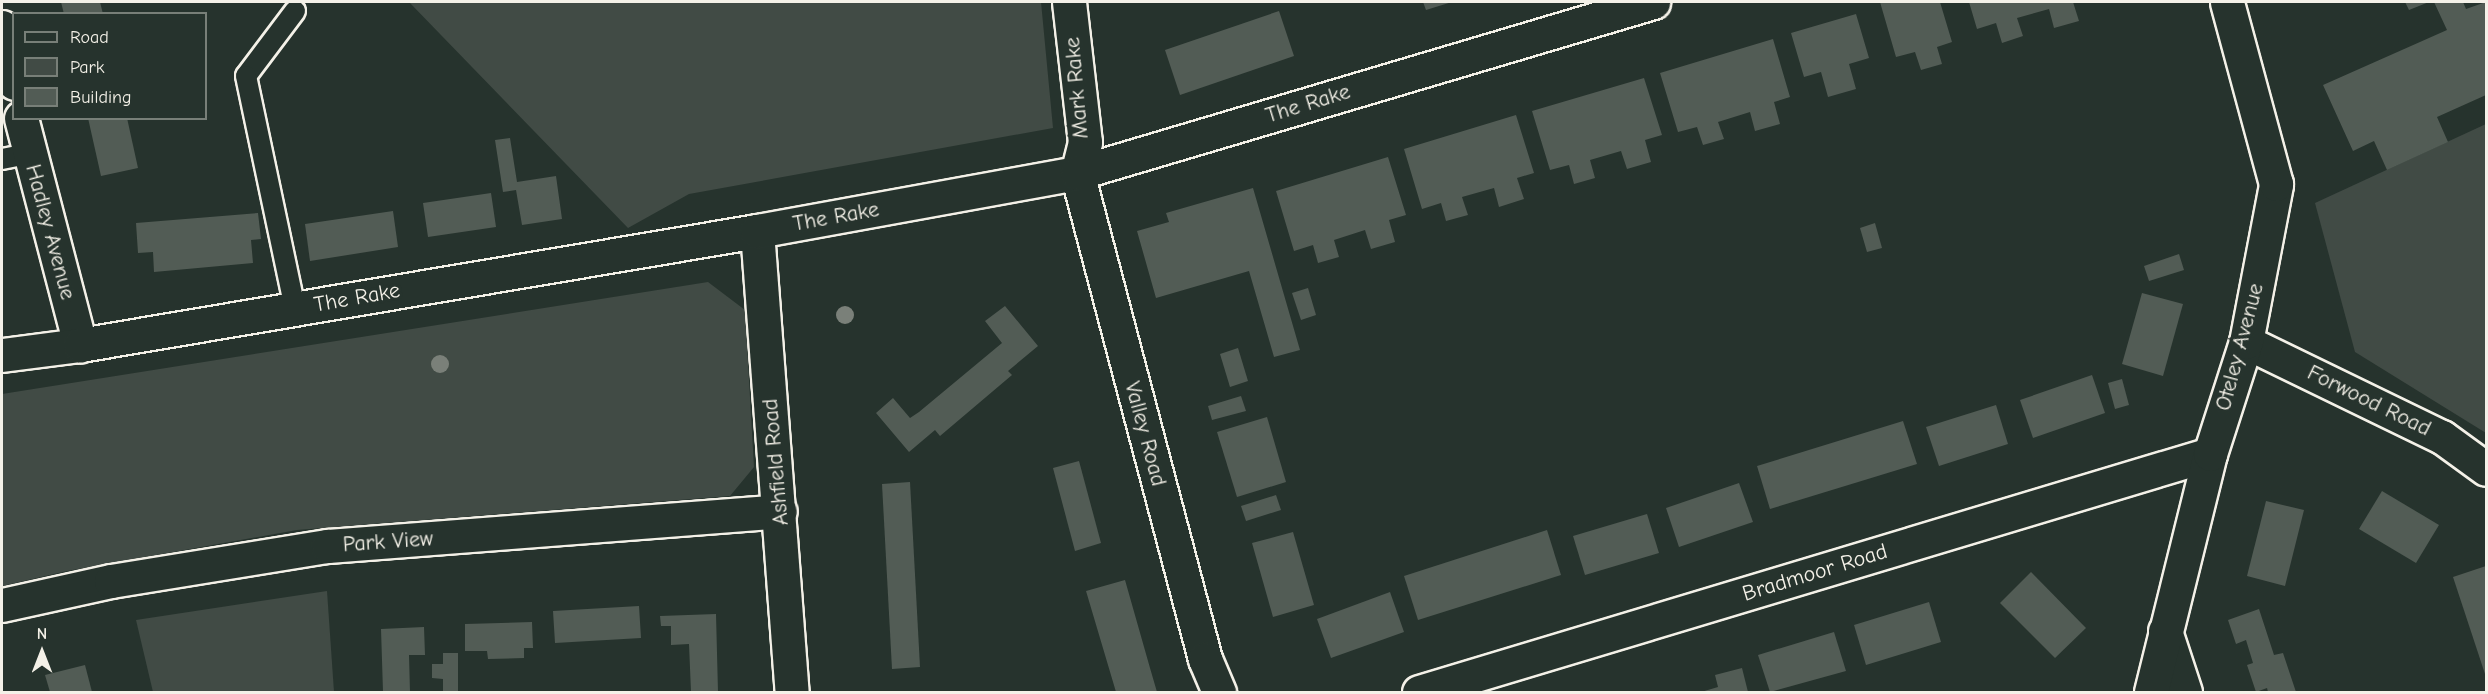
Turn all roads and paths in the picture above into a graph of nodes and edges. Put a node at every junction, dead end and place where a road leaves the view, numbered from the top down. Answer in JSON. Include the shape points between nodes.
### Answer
{"nodes":[{"id":1,"x":1069,"y":2,"type":"edge"},
{"id":2,"x":1653,"y":2,"type":"edge"},
{"id":3,"x":2227,"y":2,"type":"edge"},
{"id":4,"x":295,"y":11,"type":"dead end"},
{"id":5,"x":2,"y":27,"type":"edge"},
{"id":6,"x":12,"y":74,"type":"edge"},
{"id":7,"x":21,"y":120,"type":"edge"},
{"id":8,"x":15,"y":156,"type":"edge"},
{"id":9,"x":1077,"y":173,"type":"junction"},
{"id":10,"x":758,"y":231,"type":"junction"},
{"id":11,"x":296,"y":309,"type":"junction"},
{"id":12,"x":2246,"y":342,"type":"junction"},
{"id":13,"x":81,"y":345,"type":"junction"},
{"id":14,"x":2,"y":355,"type":"edge"},
{"id":15,"x":2210,"y":454,"type":"junction"},
{"id":16,"x":2487,"y":469,"type":"edge"},
{"id":17,"x":780,"y":511,"type":"junction"},
{"id":18,"x":2,"y":606,"type":"edge"},
{"id":19,"x":2165,"y":630,"type":"junction"},
{"id":20,"x":792,"y":693,"type":"edge"},
{"id":21,"x":1219,"y":693,"type":"edge"},
{"id":22,"x":1419,"y":693,"type":"edge"},
{"id":23,"x":2151,"y":693,"type":"edge"},
{"id":24,"x":2185,"y":693,"type":"edge"}],
"edges":[{"from":1,"to":9,"type":"street","name":"Mark Rake","via":[[1085,142]]},
{"from":2,"to":9,"type":"street","name":"The Rake"},
{"from":3,"to":12,"type":"street","name":"Oteley Avenue","via":[[2276,184]]},
{"from":4,"to":11,"type":"lane","via":[[246,76]]},
{"from":5,"to":6,"type":"street"},
{"from":7,"to":8,"type":"street","name":"Hadley Avenue"},
{"from":8,"to":13,"type":"street","name":"Hadley Avenue"},
{"from":9,"to":10,"type":"street","name":"The Rake"},
{"from":9,"to":21,"type":"street","name":"Valley Road","via":[[1205,659]]},
{"from":10,"to":11,"type":"street","name":"The Rake"},
{"from":10,"to":17,"type":"street","name":"Ashfield Road"},
{"from":11,"to":13,"type":"street","name":"The Rake"},
{"from":12,"to":15,"type":"street","name":"Oteley Avenue"},
{"from":12,"to":16,"type":"street","name":"Forwood Road","via":[[2442,437]]},
{"from":13,"to":14,"type":"street","name":"The Rake"},
{"from":15,"to":19,"type":"street","name":"Oteley Avenue"},
{"from":15,"to":22,"type":"street","name":"Bradmoor Road"},
{"from":17,"to":18,"type":"street","name":"Park View","via":[[328,546],[111,581]]},
{"from":17,"to":20,"type":"street","name":"Ashfield Road"},
{"from":19,"to":23,"type":"street","name":"Oteley Avenue"},
{"from":19,"to":24,"type":"street"}]}
